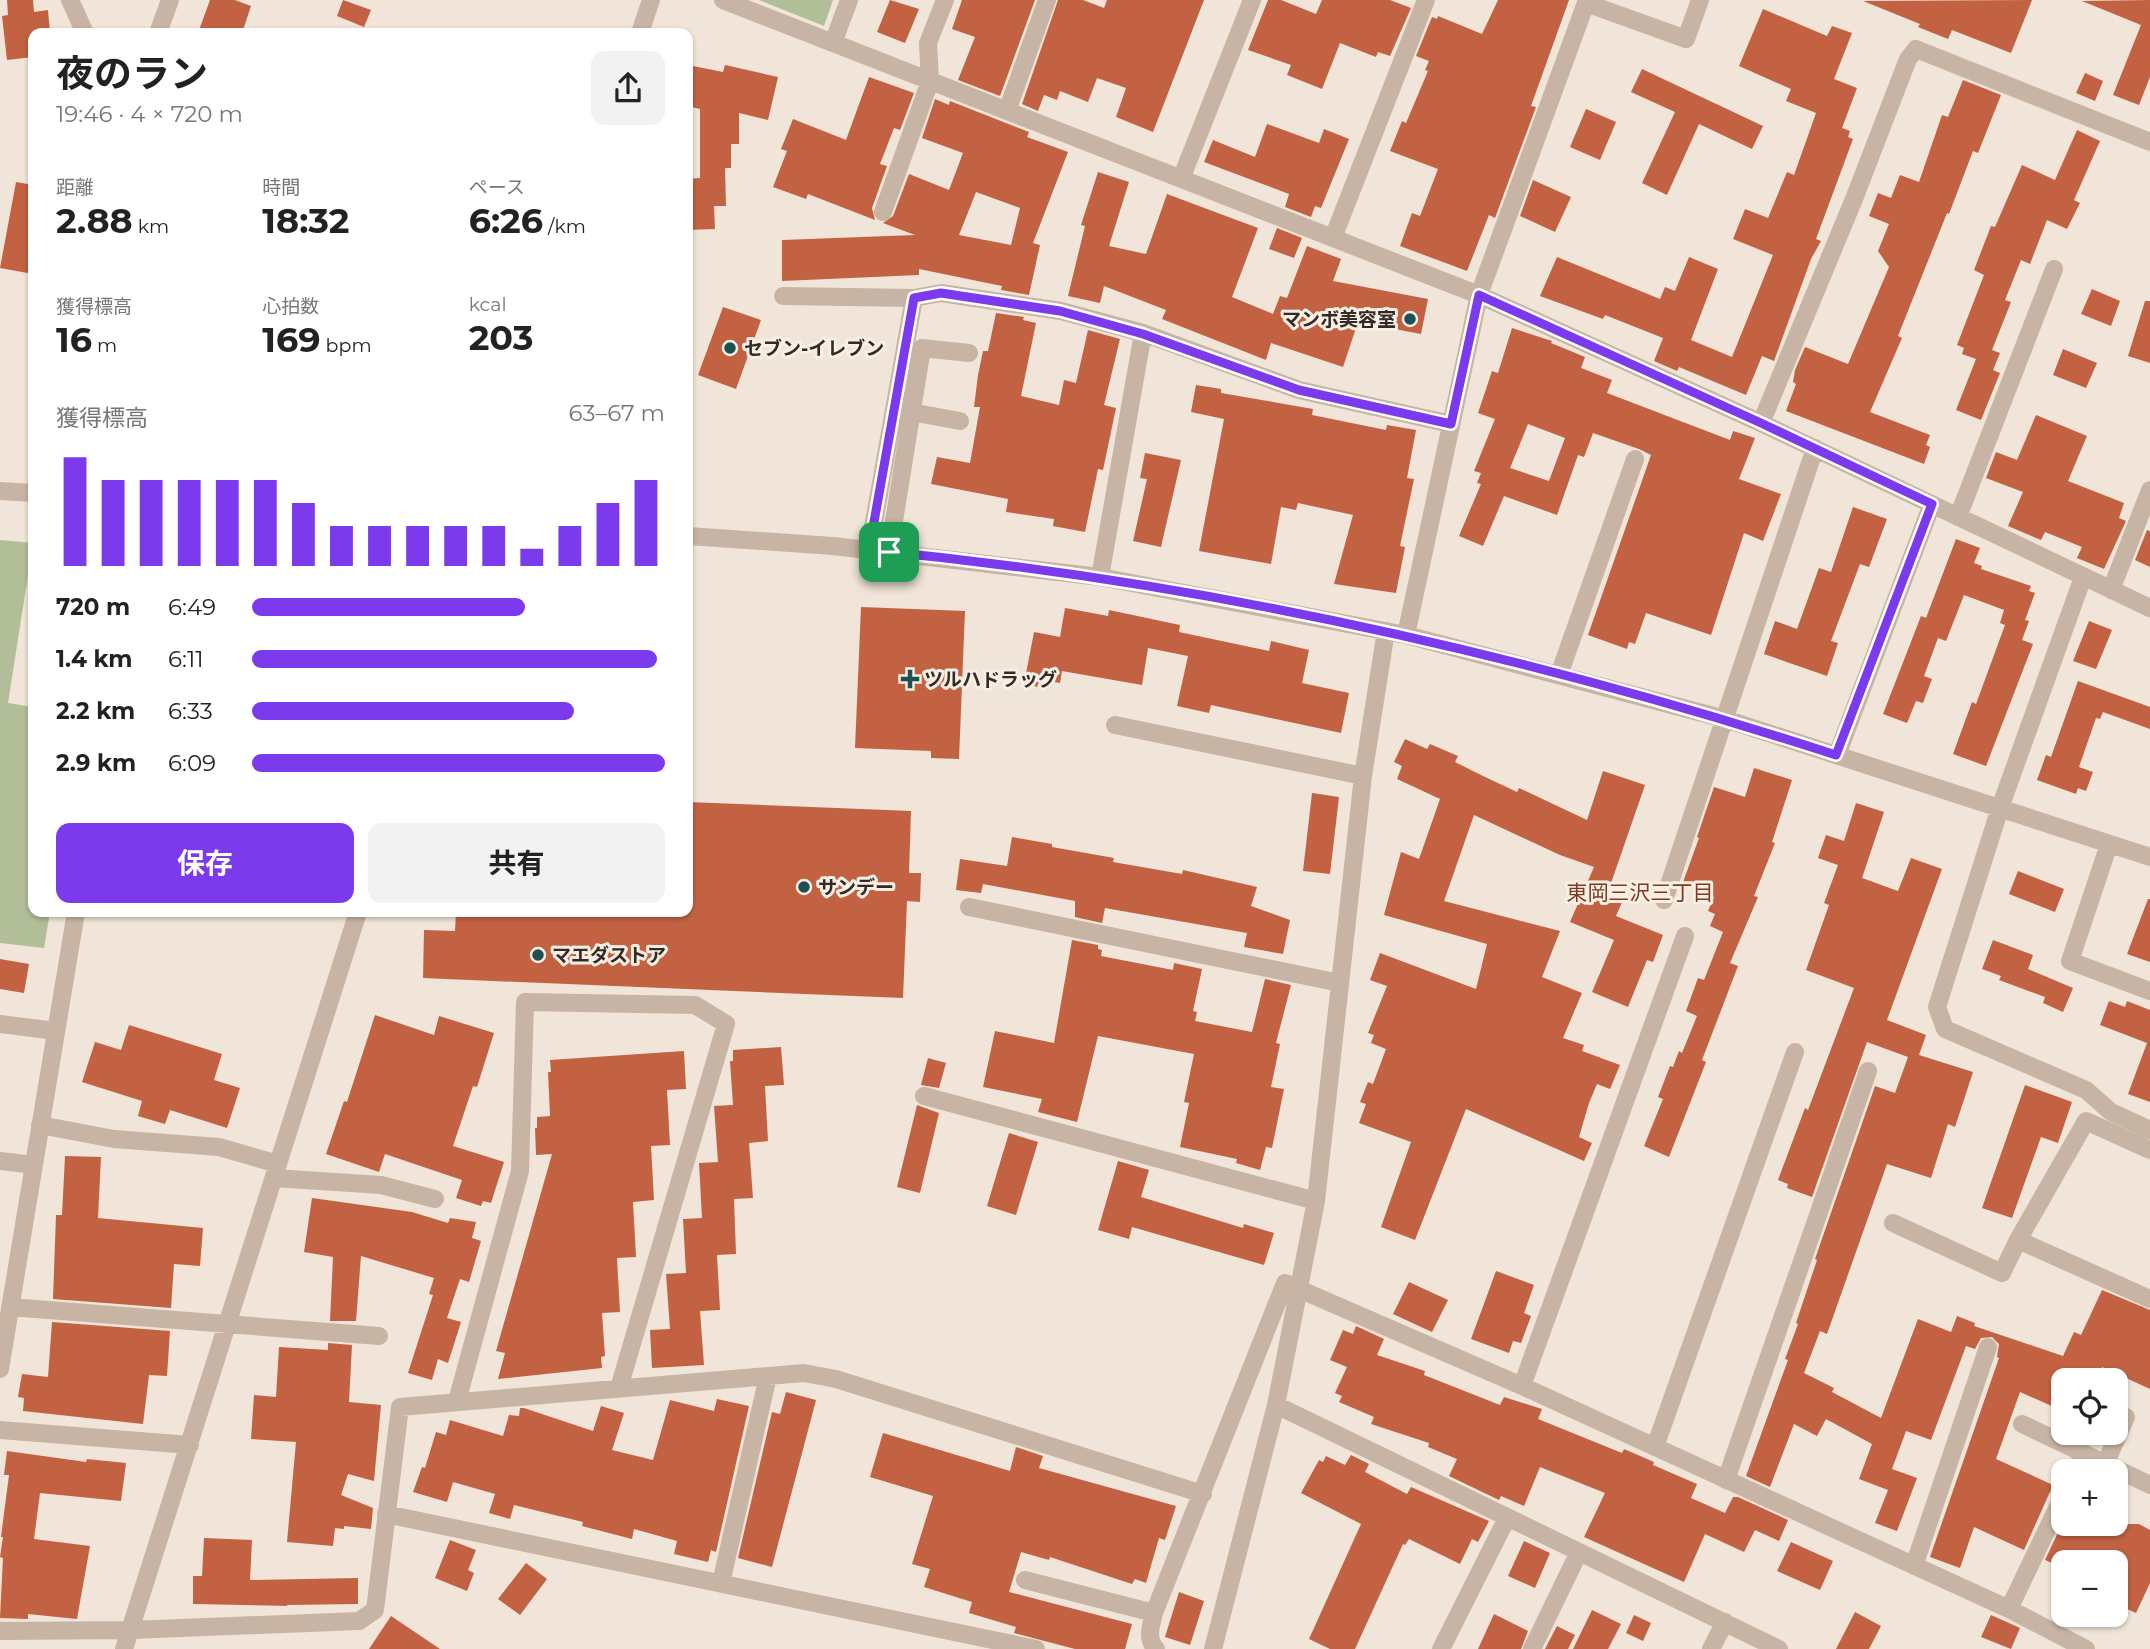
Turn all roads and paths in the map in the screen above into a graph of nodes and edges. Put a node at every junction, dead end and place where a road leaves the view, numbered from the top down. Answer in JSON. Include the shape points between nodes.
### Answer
{"nodes":[{"id":1,"x":70,"y":0,"type":"edge"},
{"id":2,"x":170,"y":0,"type":"edge"},
{"id":3,"x":651,"y":0,"type":"edge"},
{"id":4,"x":723,"y":0,"type":"edge"},
{"id":5,"x":849,"y":0,"type":"edge"},
{"id":6,"x":945,"y":0,"type":"edge"},
{"id":7,"x":1046,"y":0,"type":"edge"},
{"id":8,"x":1252,"y":0,"type":"edge"},
{"id":9,"x":1426,"y":0,"type":"edge"},
{"id":10,"x":1700,"y":0,"type":"edge"},
{"id":11,"x":1586,"y":1,"type":"edge"},
{"id":12,"x":83,"y":28,"type":"edge"},
{"id":13,"x":160,"y":28,"type":"edge"},
{"id":14,"x":642,"y":28,"type":"edge"},
{"id":15,"x":834,"y":43,"type":"junction"},
{"id":16,"x":930,"y":80,"type":"junction"},
{"id":17,"x":1007,"y":111,"type":"junction"},
{"id":18,"x":2150,"y":142,"type":"edge"},
{"id":19,"x":1181,"y":179,"type":"junction"},
{"id":20,"x":883,"y":212,"type":"dead end"},
{"id":21,"x":1333,"y":238,"type":"junction"},
{"id":22,"x":2054,"y":269,"type":"dead end"},
{"id":23,"x":1479,"y":295,"type":"junction"},
{"id":24,"x":783,"y":296,"type":"dead end"},
{"id":25,"x":914,"y":298,"type":"junction"},
{"id":26,"x":1143,"y":334,"type":"junction"},
{"id":27,"x":968,"y":353,"type":"dead end"},
{"id":28,"x":911,"y":412,"type":"junction"},
{"id":29,"x":960,"y":421,"type":"dead end"},
{"id":30,"x":1761,"y":423,"type":"junction"},
{"id":31,"x":1451,"y":424,"type":"junction"},
{"id":32,"x":1815,"y":448,"type":"junction"},
{"id":33,"x":1635,"y":459,"type":"dead end"},
{"id":34,"x":2150,"y":490,"type":"edge"},
{"id":35,"x":0,"y":491,"type":"edge"},
{"id":36,"x":28,"y":493,"type":"edge"},
{"id":37,"x":1932,"y":504,"type":"junction"},
{"id":38,"x":1958,"y":517,"type":"junction"},
{"id":39,"x":693,"y":536,"type":"edge"},
{"id":40,"x":869,"y":550,"type":"junction"},
{"id":41,"x":889,"y":552,"type":"junction"},
{"id":42,"x":1100,"y":577,"type":"junction"},
{"id":43,"x":2082,"y":577,"type":"junction"},
{"id":44,"x":2111,"y":590,"type":"junction"},
{"id":45,"x":2150,"y":608,"type":"edge"},
{"id":46,"x":1386,"y":631,"type":"junction"},
{"id":47,"x":1406,"y":635,"type":"junction"},
{"id":48,"x":1559,"y":675,"type":"junction"},
{"id":49,"x":1725,"y":719,"type":"junction"},
{"id":50,"x":1115,"y":725,"type":"dead end"},
{"id":51,"x":1836,"y":755,"type":"junction"},
{"id":52,"x":1363,"y":776,"type":"junction"},
{"id":53,"x":2000,"y":808,"type":"junction"},
{"id":54,"x":2109,"y":844,"type":"junction"},
{"id":55,"x":2150,"y":857,"type":"edge"},
{"id":56,"x":1664,"y":900,"type":"dead end"},
{"id":57,"x":970,"y":907,"type":"dead end"},
{"id":58,"x":75,"y":917,"type":"edge"},
{"id":59,"x":356,"y":917,"type":"edge"},
{"id":60,"x":1685,"y":936,"type":"dead end"},
{"id":61,"x":1340,"y":983,"type":"junction"},
{"id":62,"x":2150,"y":991,"type":"edge"},
{"id":63,"x":0,"y":1024,"type":"edge"},
{"id":64,"x":56,"y":1031,"type":"junction"},
{"id":65,"x":1795,"y":1052,"type":"dead end"},
{"id":66,"x":1868,"y":1071,"type":"dead end"},
{"id":67,"x":924,"y":1097,"type":"dead end"},
{"id":68,"x":40,"y":1125,"type":"junction"},
{"id":69,"x":2150,"y":1130,"type":"edge"},
{"id":70,"x":2150,"y":1150,"type":"edge"},
{"id":71,"x":0,"y":1161,"type":"edge"},
{"id":72,"x":34,"y":1165,"type":"junction"},
{"id":73,"x":276,"y":1171,"type":"junction"},
{"id":74,"x":435,"y":1199,"type":"dead end"},
{"id":75,"x":1316,"y":1201,"type":"junction"},
{"id":76,"x":1893,"y":1223,"type":"dead end"},
{"id":77,"x":2018,"y":1240,"type":"junction"},
{"id":78,"x":1300,"y":1288,"type":"junction"},
{"id":79,"x":2150,"y":1299,"type":"edge"},
{"id":80,"x":7,"y":1301,"type":"edge"},
{"id":81,"x":228,"y":1325,"type":"junction"},
{"id":82,"x":379,"y":1336,"type":"dead end"},
{"id":83,"x":1988,"y":1348,"type":"dead end"},
{"id":84,"x":0,"y":1369,"type":"edge"},
{"id":85,"x":768,"y":1376,"type":"junction"},
{"id":86,"x":1522,"y":1386,"type":"junction"},
{"id":87,"x":619,"y":1388,"type":"junction"},
{"id":88,"x":457,"y":1401,"type":"junction"},
{"id":89,"x":1276,"y":1405,"type":"junction"},
{"id":90,"x":2022,"y":1424,"type":"dead end"},
{"id":91,"x":0,"y":1430,"type":"edge"},
{"id":92,"x":190,"y":1445,"type":"junction"},
{"id":93,"x":1655,"y":1447,"type":"junction"},
{"id":94,"x":2084,"y":1453,"type":"junction"},
{"id":95,"x":2081,"y":1459,"type":"edge"},
{"id":96,"x":2099,"y":1459,"type":"edge"},
{"id":97,"x":2128,"y":1474,"type":"edge"},
{"id":98,"x":1726,"y":1480,"type":"junction"},
{"id":99,"x":2150,"y":1485,"type":"edge"},
{"id":100,"x":1203,"y":1494,"type":"junction"},
{"id":101,"x":386,"y":1514,"type":"junction"},
{"id":102,"x":1507,"y":1518,"type":"junction"},
{"id":103,"x":2051,"y":1521,"type":"edge"},
{"id":104,"x":1579,"y":1552,"type":"junction"},
{"id":105,"x":1914,"y":1566,"type":"junction"},
{"id":106,"x":1025,"y":1580,"type":"dead end"},
{"id":107,"x":721,"y":1583,"type":"junction"},
{"id":108,"x":2009,"y":1609,"type":"junction"},
{"id":109,"x":1154,"y":1613,"type":"junction"},
{"id":110,"x":1725,"y":1622,"type":"junction"},
{"id":111,"x":131,"y":1630,"type":"junction"},
{"id":112,"x":0,"y":1631,"type":"edge"},
{"id":113,"x":124,"y":1649,"type":"edge"},
{"id":114,"x":1036,"y":1649,"type":"edge"},
{"id":115,"x":1156,"y":1649,"type":"edge"},
{"id":116,"x":1213,"y":1649,"type":"edge"},
{"id":117,"x":1441,"y":1649,"type":"edge"},
{"id":118,"x":1532,"y":1649,"type":"edge"},
{"id":119,"x":1711,"y":1649,"type":"edge"},
{"id":120,"x":1779,"y":1649,"type":"edge"},
{"id":121,"x":2086,"y":1649,"type":"edge"}],
"edges":[{"from":1,"to":12,"type":"street"},
{"from":2,"to":13,"type":"street"},
{"from":3,"to":14,"type":"street"},
{"from":4,"to":15,"type":"street"},
{"from":5,"to":15,"type":"street"},
{"from":6,"to":16,"type":"street","via":[[928,43]]},
{"from":7,"to":17,"type":"street"},
{"from":8,"to":19,"type":"street"},
{"from":9,"to":21,"type":"street"},
{"from":10,"to":11,"type":"street","via":[[1686,39]]},
{"from":11,"to":23,"type":"street"},
{"from":15,"to":16,"type":"street"},
{"from":16,"to":17,"type":"street"},
{"from":16,"to":20,"type":"street"},
{"from":17,"to":19,"type":"street"},
{"from":18,"to":30,"type":"street","via":[[1916,49],[1908,59]]},
{"from":19,"to":21,"type":"street"},
{"from":21,"to":23,"type":"street"},
{"from":22,"to":38,"type":"street"},
{"from":23,"to":30,"type":"street"},
{"from":23,"to":31,"type":"street"},
{"from":24,"to":25,"type":"street"},
{"from":25,"to":26,"type":"street","via":[[941,293],[1060,311]]},
{"from":25,"to":40,"type":"street"},
{"from":26,"to":31,"type":"street","via":[[1299,390]]},
{"from":26,"to":42,"type":"street"},
{"from":27,"to":28,"type":"street","via":[[922,348]]},
{"from":28,"to":29,"type":"street"},
{"from":28,"to":41,"type":"street"},
{"from":30,"to":32,"type":"street"},
{"from":31,"to":47,"type":"street"},
{"from":32,"to":37,"type":"street"},
{"from":32,"to":49,"type":"street"},
{"from":33,"to":48,"type":"street"},
{"from":34,"to":44,"type":"street"},
{"from":35,"to":36,"type":"street"},
{"from":37,"to":38,"type":"street"},
{"from":37,"to":51,"type":"street"},
{"from":38,"to":43,"type":"street"},
{"from":39,"to":40,"type":"street"},
{"from":40,"to":41,"type":"street"},
{"from":41,"to":42,"type":"street"},
{"from":42,"to":46,"type":"street"},
{"from":43,"to":44,"type":"street"},
{"from":43,"to":53,"type":"street"},
{"from":44,"to":45,"type":"street"},
{"from":46,"to":47,"type":"street"},
{"from":46,"to":52,"type":"street"},
{"from":47,"to":48,"type":"street"},
{"from":48,"to":49,"type":"street"},
{"from":49,"to":51,"type":"street"},
{"from":49,"to":56,"type":"street"},
{"from":50,"to":52,"type":"street"},
{"from":51,"to":53,"type":"street"},
{"from":52,"to":61,"type":"street"},
{"from":53,"to":54,"type":"street"},
{"from":53,"to":69,"type":"street","via":[[1937,1007],[1945,1028],[2086,1090],[2111,1112]]},
{"from":54,"to":55,"type":"street"},
{"from":54,"to":62,"type":"street","via":[[2070,961]]},
{"from":57,"to":61,"type":"street"},
{"from":58,"to":64,"type":"street"},
{"from":59,"to":73,"type":"street"},
{"from":60,"to":86,"type":"street"},
{"from":61,"to":75,"type":"street"},
{"from":63,"to":64,"type":"street"},
{"from":64,"to":68,"type":"street"},
{"from":65,"to":93,"type":"street"},
{"from":66,"to":98,"type":"street"},
{"from":67,"to":75,"type":"street"},
{"from":68,"to":72,"type":"street"},
{"from":68,"to":73,"type":"street","via":[[114,1139],[219,1147]]},
{"from":70,"to":77,"type":"street","via":[[2085,1121]]},
{"from":71,"to":72,"type":"street"},
{"from":72,"to":80,"type":"street"},
{"from":73,"to":74,"type":"street","via":[[381,1185]]},
{"from":73,"to":81,"type":"street"},
{"from":75,"to":78,"type":"street"},
{"from":76,"to":77,"type":"street","via":[[2002,1273]]},
{"from":77,"to":79,"type":"street"},
{"from":78,"to":86,"type":"street"},
{"from":78,"to":89,"type":"street"},
{"from":78,"to":100,"type":"street","via":[[1285,1283]]},
{"from":80,"to":81,"type":"street"},
{"from":80,"to":84,"type":"street"},
{"from":81,"to":82,"type":"street"},
{"from":81,"to":92,"type":"street"},
{"from":83,"to":105,"type":"street"},
{"from":85,"to":87,"type":"street"},
{"from":85,"to":100,"type":"street","via":[[804,1373],[836,1379]]},
{"from":85,"to":107,"type":"street"},
{"from":86,"to":93,"type":"street"},
{"from":87,"to":88,"type":"street"},
{"from":87,"to":88,"type":"street","via":[[726,1024],[695,1005],[525,1002],[520,1171]]},
{"from":88,"to":101,"type":"street","via":[[400,1407]]},
{"from":89,"to":102,"type":"street"},
{"from":89,"to":116,"type":"street"},
{"from":90,"to":94,"type":"street"},
{"from":91,"to":92,"type":"street"},
{"from":92,"to":111,"type":"street"},
{"from":93,"to":98,"type":"street"},
{"from":94,"to":95,"type":"street"},
{"from":94,"to":96,"type":"street"},
{"from":97,"to":99,"type":"street"},
{"from":98,"to":105,"type":"street"},
{"from":100,"to":109,"type":"street"},
{"from":101,"to":107,"type":"street"},
{"from":101,"to":111,"type":"street","via":[[375,1610],[359,1621]]},
{"from":102,"to":104,"type":"street"},
{"from":102,"to":117,"type":"street"},
{"from":103,"to":108,"type":"street"},
{"from":104,"to":110,"type":"street"},
{"from":104,"to":118,"type":"street"},
{"from":105,"to":108,"type":"street"},
{"from":106,"to":109,"type":"street"},
{"from":107,"to":114,"type":"street"},
{"from":108,"to":121,"type":"street"},
{"from":109,"to":115,"type":"street","via":[[1150,1632]]},
{"from":110,"to":119,"type":"street"},
{"from":110,"to":120,"type":"street"},
{"from":111,"to":112,"type":"street"},
{"from":111,"to":113,"type":"street"}]}
